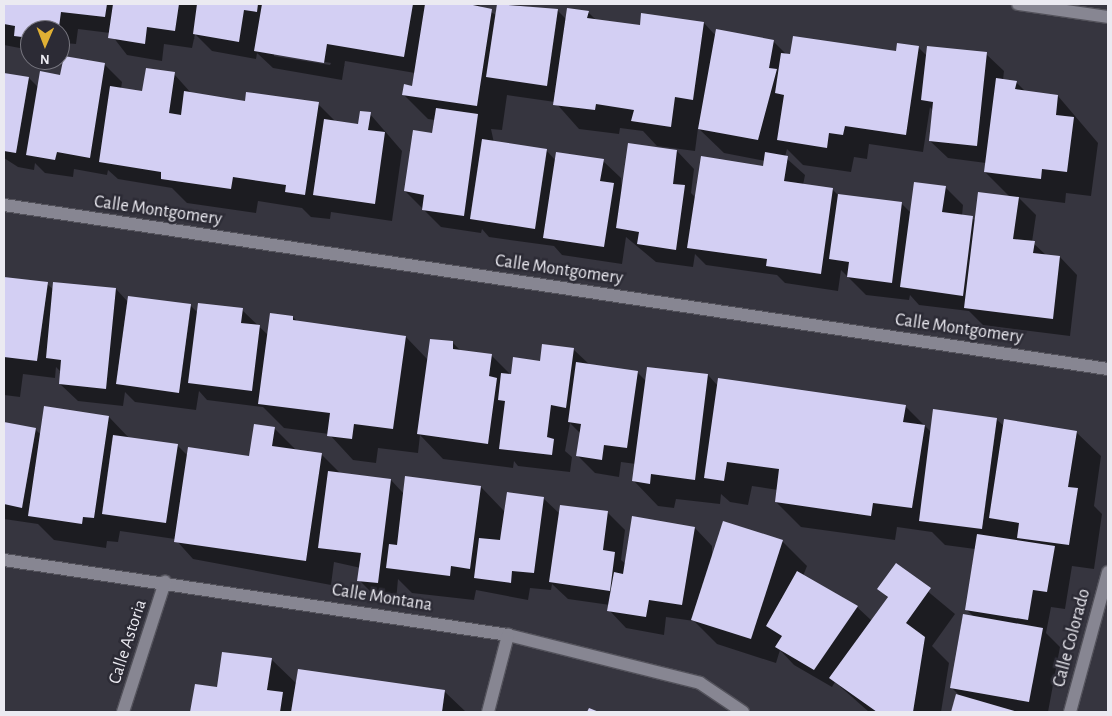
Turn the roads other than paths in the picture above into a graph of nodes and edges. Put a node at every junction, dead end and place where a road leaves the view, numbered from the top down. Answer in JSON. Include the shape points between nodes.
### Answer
{"nodes":[{"id":1,"x":1018,"y":4,"type":"edge"},
{"id":2,"x":1108,"y":17,"type":"edge"},
{"id":3,"x":4,"y":205,"type":"edge"},
{"id":4,"x":1108,"y":369,"type":"edge"},
{"id":5,"x":4,"y":560,"type":"edge"},
{"id":6,"x":1108,"y":572,"type":"edge"},
{"id":7,"x":165,"y":582,"type":"junction"},
{"id":8,"x":508,"y":635,"type":"junction"},
{"id":9,"x":123,"y":712,"type":"edge"},
{"id":10,"x":488,"y":712,"type":"edge"},
{"id":11,"x":743,"y":712,"type":"edge"},
{"id":12,"x":1070,"y":712,"type":"edge"}],
"edges":[{"from":1,"to":2,"type":"street"},
{"from":3,"to":4,"type":"street","name":"Calle Montgomery"},
{"from":5,"to":7,"type":"street","name":"Calle Montana"},
{"from":6,"to":12,"type":"street","name":"Calle Colorado"},
{"from":7,"to":8,"type":"street","name":"Calle Montana"},
{"from":7,"to":9,"type":"street","name":"Calle Astoria"},
{"from":8,"to":10,"type":"street"},
{"from":8,"to":11,"type":"street","name":"Calle Montana","via":[[700,683]]}]}
